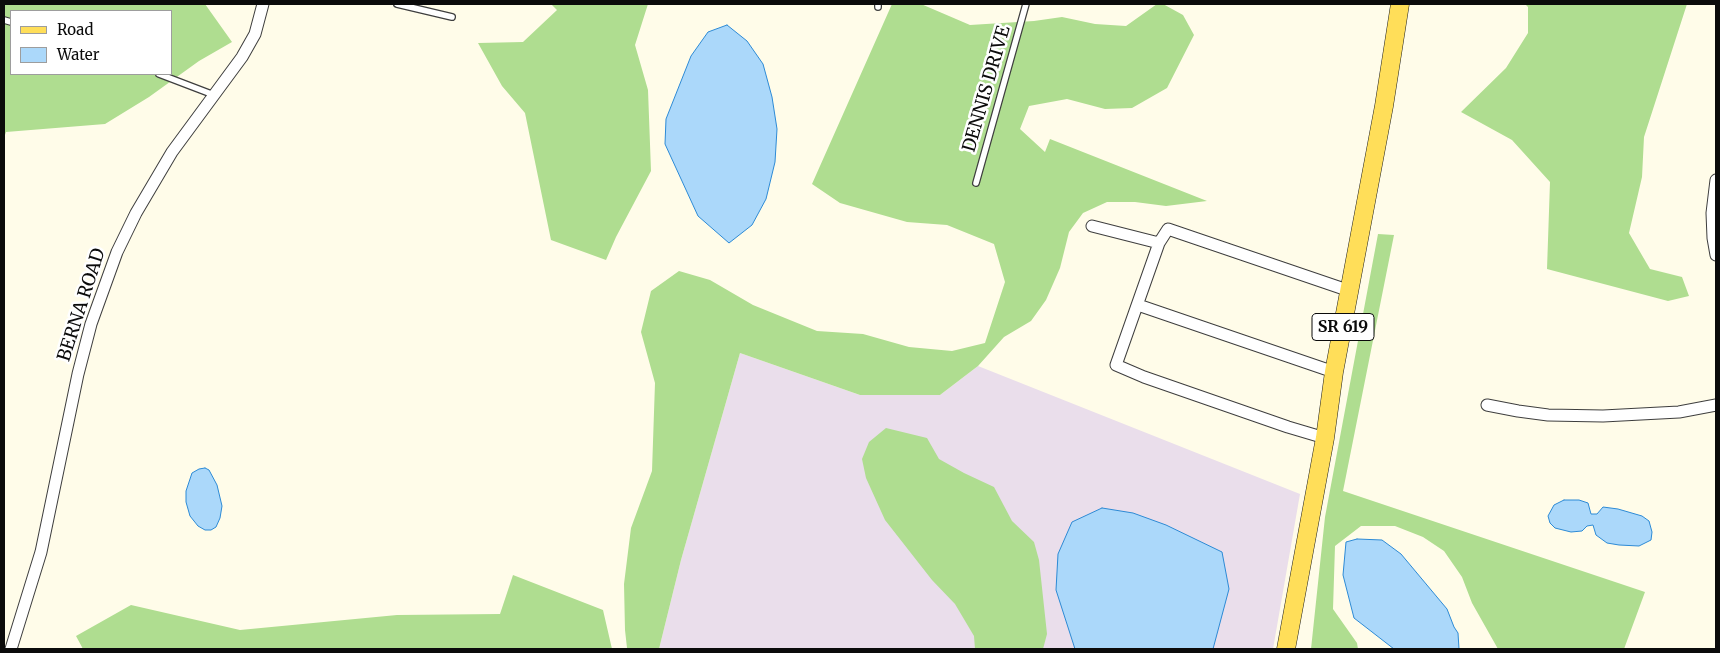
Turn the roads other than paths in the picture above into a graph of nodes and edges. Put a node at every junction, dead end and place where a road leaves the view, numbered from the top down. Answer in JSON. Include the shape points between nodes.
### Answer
{"nodes":[{"id":1,"x":263,"y":4,"type":"edge"},
{"id":2,"x":397,"y":4,"type":"edge"},
{"id":3,"x":1026,"y":4,"type":"edge"},
{"id":4,"x":1400,"y":4,"type":"edge"},
{"id":5,"x":452,"y":17,"type":"dead end"},
{"id":6,"x":162,"y":75,"type":"edge"},
{"id":7,"x":214,"y":95,"type":"junction"},
{"id":8,"x":1716,"y":180,"type":"edge"},
{"id":9,"x":976,"y":183,"type":"dead end"},
{"id":10,"x":1092,"y":226,"type":"dead end"},
{"id":11,"x":1159,"y":243,"type":"junction"},
{"id":12,"x":1716,"y":255,"type":"edge"},
{"id":13,"x":1350,"y":291,"type":"junction"},
{"id":14,"x":1138,"y":305,"type":"junction"},
{"id":15,"x":1334,"y":372,"type":"junction"},
{"id":16,"x":1488,"y":405,"type":"dead end"},
{"id":17,"x":1716,"y":405,"type":"edge"},
{"id":18,"x":1325,"y":438,"type":"junction"},
{"id":19,"x":11,"y":649,"type":"edge"},
{"id":20,"x":1286,"y":649,"type":"edge"}],
"edges":[{"from":1,"to":7,"type":"street","name":"BERNA ROAD","via":[[255,34]]},
{"from":2,"to":5,"type":"lane"},
{"from":3,"to":9,"type":"lane","name":"DENNIS DRIVE"},
{"from":4,"to":13,"type":"main road","number":"SR 619"},
{"from":6,"to":7,"type":"lane"},
{"from":7,"to":19,"type":"street","name":"BERNA ROAD","via":[[144,197],[117,252],[99,300],[78,374],[41,552]]},
{"from":8,"to":12,"type":"street","via":[[1712,214]]},
{"from":10,"to":11,"type":"street"},
{"from":11,"to":13,"type":"street","via":[[1168,229]]},
{"from":11,"to":14,"type":"street"},
{"from":13,"to":15,"type":"main road","number":"SR 619"},
{"from":14,"to":15,"type":"street"},
{"from":14,"to":18,"type":"street","via":[[1116,365]]},
{"from":15,"to":18,"type":"main road","number":"SR 619"},
{"from":16,"to":17,"type":"street","via":[[1548,415],[1604,416],[1679,412]]},
{"from":18,"to":20,"type":"main road","number":"SR 619"}]}
